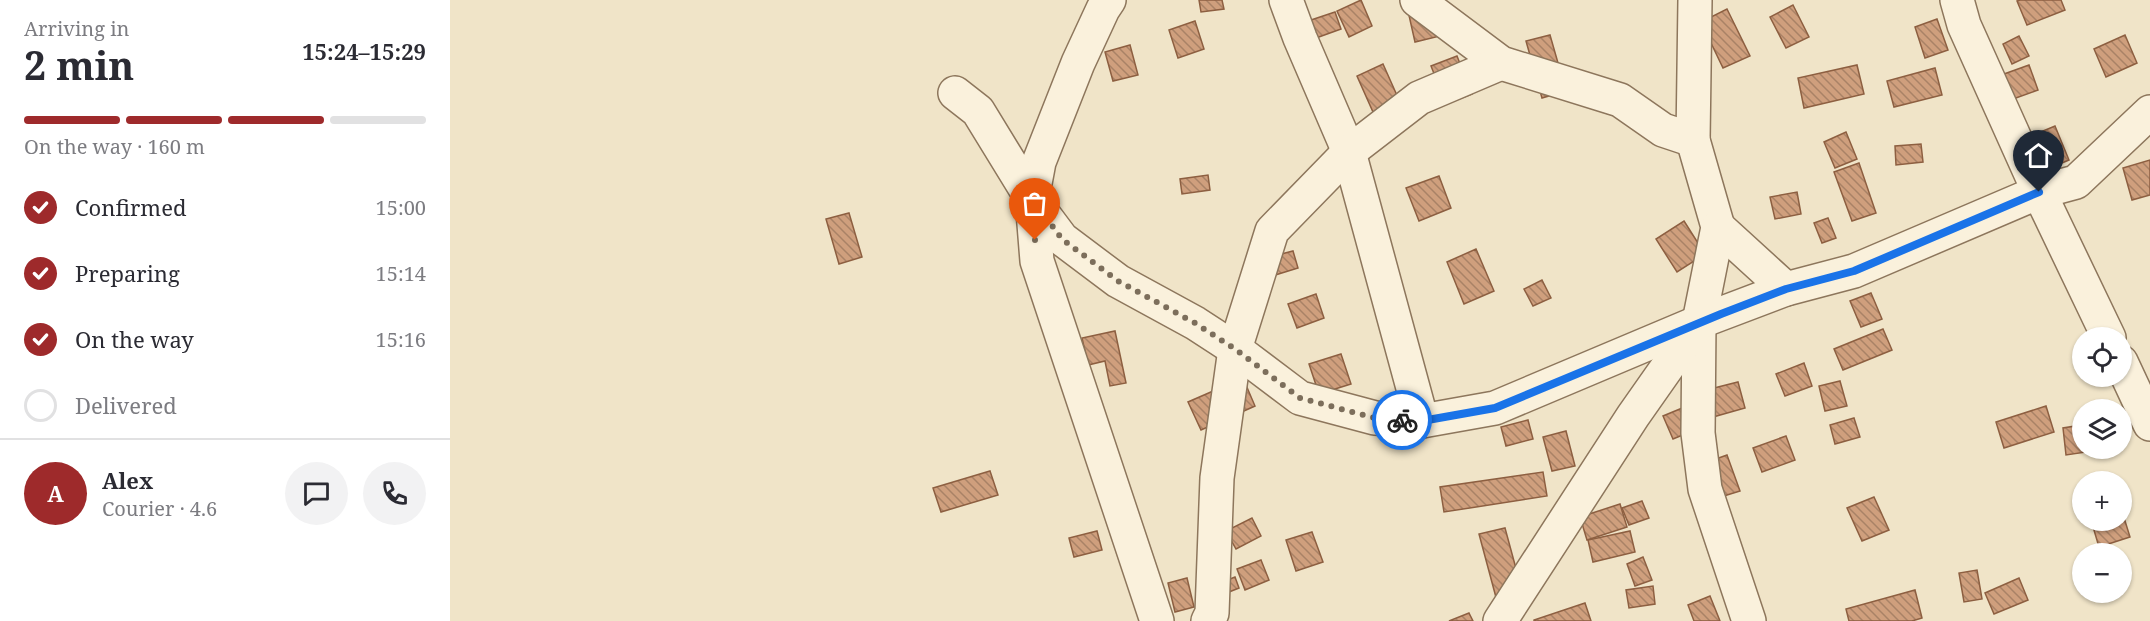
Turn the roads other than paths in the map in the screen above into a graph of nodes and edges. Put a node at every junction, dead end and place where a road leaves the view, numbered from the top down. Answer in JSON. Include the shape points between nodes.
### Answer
{"nodes":[{"id":1,"x":1109,"y":0,"type":"edge"},
{"id":2,"x":1287,"y":0,"type":"edge"},
{"id":3,"x":1417,"y":0,"type":"edge"},
{"id":4,"x":1695,"y":0,"type":"edge"},
{"id":5,"x":1957,"y":0,"type":"edge"},
{"id":6,"x":1501,"y":63,"type":"junction"},
{"id":7,"x":956,"y":93,"type":"dead end"},
{"id":8,"x":2150,"y":112,"type":"edge"},
{"id":9,"x":1693,"y":140,"type":"junction"},
{"id":10,"x":1349,"y":152,"type":"junction"},
{"id":11,"x":2039,"y":192,"type":"junction"},
{"id":12,"x":1032,"y":199,"type":"junction"},
{"id":13,"x":1718,"y":227,"type":"junction"},
{"id":14,"x":1786,"y":289,"type":"junction"},
{"id":15,"x":1699,"y":322,"type":"junction"},
{"id":16,"x":2104,"y":327,"type":"edge"},
{"id":17,"x":1235,"y":349,"type":"junction"},
{"id":18,"x":2132,"y":386,"type":"edge"},
{"id":19,"x":1422,"y":421,"type":"junction"},
{"id":20,"x":2150,"y":424,"type":"edge"},
{"id":21,"x":1157,"y":621,"type":"edge"},
{"id":22,"x":1208,"y":621,"type":"edge"},
{"id":23,"x":1500,"y":621,"type":"edge"},
{"id":24,"x":1749,"y":621,"type":"edge"}],
"edges":[{"from":1,"to":12,"type":"street","via":[[1078,63],[1039,162]]},
{"from":2,"to":10,"type":"street"},
{"from":3,"to":6,"type":"street"},
{"from":4,"to":9,"type":"street"},
{"from":5,"to":11,"type":"street","via":[[1964,25]]},
{"from":6,"to":9,"type":"street","via":[[1620,100],[1663,130]]},
{"from":6,"to":10,"type":"street","via":[[1419,98]]},
{"from":7,"to":12,"type":"street","via":[[978,111]]},
{"from":8,"to":11,"type":"street","via":[[2076,182]]},
{"from":9,"to":13,"type":"street"},
{"from":10,"to":17,"type":"street","via":[[1272,231]]},
{"from":10,"to":19,"type":"street"},
{"from":11,"to":14,"type":"street","via":[[1854,271]]},
{"from":11,"to":16,"type":"street"},
{"from":12,"to":17,"type":"street","via":[[1062,239],[1118,281]]},
{"from":12,"to":21,"type":"street","via":[[1037,261]]},
{"from":13,"to":14,"type":"street"},
{"from":13,"to":15,"type":"street"},
{"from":14,"to":15,"type":"street"},
{"from":15,"to":19,"type":"street","via":[[1495,408]]},
{"from":15,"to":23,"type":"street"},
{"from":15,"to":24,"type":"street","via":[[1698,433],[1706,489]]},
{"from":17,"to":19,"type":"street","via":[[1300,398],[1375,418]]},
{"from":17,"to":22,"type":"street","via":[[1217,478],[1212,613]]},
{"from":18,"to":20,"type":"street"}]}
